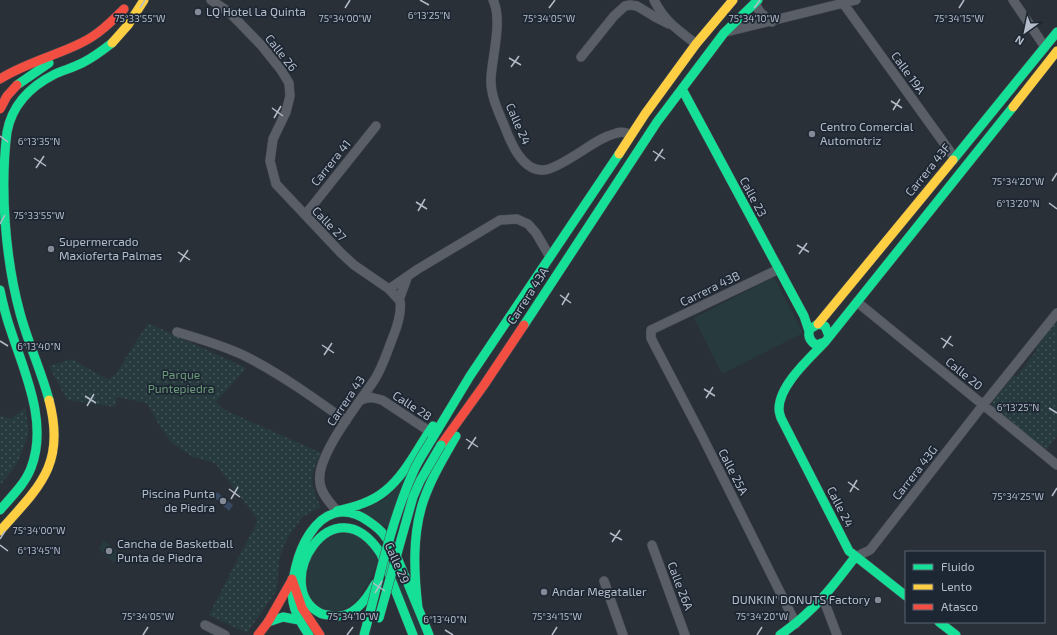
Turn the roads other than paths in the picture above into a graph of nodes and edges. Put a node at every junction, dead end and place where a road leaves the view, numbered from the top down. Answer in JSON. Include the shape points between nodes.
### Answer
{"nodes":[{"id":1,"x":144,"y":0,"type":"edge"},
{"id":2,"x":212,"y":0,"type":"edge"},
{"id":3,"x":493,"y":0,"type":"edge"},
{"id":4,"x":732,"y":0,"type":"edge"},
{"id":5,"x":856,"y":0,"type":"edge"},
{"id":6,"x":1013,"y":0,"type":"edge"},
{"id":7,"x":756,"y":2,"type":"edge"},
{"id":8,"x":655,"y":3,"type":"edge"},
{"id":9,"x":843,"y":3,"type":"junction"},
{"id":10,"x":126,"y":4,"type":"edge"},
{"id":11,"x":644,"y":10,"type":"junction"},
{"id":12,"x":772,"y":22,"type":"junction"},
{"id":13,"x":669,"y":24,"type":"junction"},
{"id":14,"x":1057,"y":32,"type":"edge"},
{"id":15,"x":724,"y":33,"type":"junction"},
{"id":16,"x":696,"y":44,"type":"junction"},
{"id":17,"x":1045,"y":47,"type":"junction"},
{"id":18,"x":1057,"y":51,"type":"edge"},
{"id":19,"x":581,"y":57,"type":"dead end"},
{"id":20,"x":0,"y":78,"type":"edge"},
{"id":21,"x":682,"y":88,"type":"junction"},
{"id":22,"x":16,"y":107,"type":"junction"},
{"id":23,"x":0,"y":108,"type":"edge"},
{"id":24,"x":376,"y":126,"type":"dead end"},
{"id":25,"x":631,"y":135,"type":"junction"},
{"id":26,"x":3,"y":153,"type":"edge"},
{"id":27,"x":954,"y":158,"type":"junction"},
{"id":28,"x":270,"y":161,"type":"joint"},
{"id":29,"x":304,"y":215,"type":"junction"},
{"id":30,"x":550,"y":257,"type":"junction"},
{"id":31,"x":779,"y":269,"type":"junction"},
{"id":32,"x":407,"y":278,"type":"junction"},
{"id":33,"x":389,"y":289,"type":"junction"},
{"id":34,"x":0,"y":290,"type":"edge"},
{"id":35,"x":399,"y":300,"type":"junction"},
{"id":36,"x":857,"y":302,"type":"junction"},
{"id":37,"x":1057,"y":313,"type":"edge"},
{"id":38,"x":651,"y":330,"type":"joint"},
{"id":39,"x":813,"y":330,"type":"junction"},
{"id":40,"x":177,"y":332,"type":"dead end"},
{"id":41,"x":827,"y":339,"type":"junction"},
{"id":42,"x":801,"y":367,"type":"junction"},
{"id":43,"x":374,"y":379,"type":"junction"},
{"id":44,"x":484,"y":385,"type":"junction"},
{"id":45,"x":361,"y":400,"type":"junction"},
{"id":46,"x":382,"y":400,"type":"junction"},
{"id":47,"x":983,"y":405,"type":"junction"},
{"id":48,"x":779,"y":408,"type":"joint"},
{"id":49,"x":346,"y":421,"type":"junction"},
{"id":50,"x":430,"y":435,"type":"junction"},
{"id":51,"x":1057,"y":465,"type":"edge"},
{"id":52,"x":0,"y":510,"type":"edge"},
{"id":53,"x":337,"y":512,"type":"junction"},
{"id":54,"x":0,"y":531,"type":"edge"},
{"id":55,"x":652,"y":545,"type":"dead end"},
{"id":56,"x":855,"y":557,"type":"junction"},
{"id":57,"x":382,"y":571,"type":"junction"},
{"id":58,"x":292,"y":579,"type":"junction"},
{"id":59,"x":604,"y":581,"type":"dead end"},
{"id":60,"x":905,"y":595,"type":"edge"},
{"id":61,"x":824,"y":598,"type":"junction"},
{"id":62,"x":418,"y":608,"type":"junction"},
{"id":63,"x":300,"y":620,"type":"junction"},
{"id":64,"x":268,"y":622,"type":"junction"},
{"id":65,"x":940,"y":623,"type":"edge"},
{"id":66,"x":205,"y":624,"type":"dead end"},
{"id":67,"x":796,"y":624,"type":"junction"},
{"id":68,"x":376,"y":628,"type":"dead end"},
{"id":69,"x":225,"y":635,"type":"edge"},
{"id":70,"x":258,"y":635,"type":"edge"},
{"id":71,"x":309,"y":635,"type":"edge"},
{"id":72,"x":320,"y":635,"type":"edge"},
{"id":73,"x":364,"y":635,"type":"edge"},
{"id":74,"x":413,"y":635,"type":"edge"},
{"id":75,"x":429,"y":635,"type":"edge"},
{"id":76,"x":623,"y":635,"type":"edge"},
{"id":77,"x":685,"y":635,"type":"edge"},
{"id":78,"x":780,"y":635,"type":"edge"},
{"id":79,"x":837,"y":635,"type":"edge"},
{"id":80,"x":956,"y":635,"type":"edge"}],
"edges":[{"from":1,"to":22,"type":"main road","via":[[133,19],[103,51],[90,60],[43,82],[25,95]]},
{"from":2,"to":28,"type":"street","name":"Calle 26","via":[[229,12],[261,44],[289,83],[290,96],[286,112],[273,140]]},
{"from":3,"to":25,"type":"street","name":"Calle 24","via":[[496,22],[491,80],[493,93],[508,135],[523,161],[536,169],[545,170],[597,140],[620,132]]},
{"from":4,"to":16,"type":"main road","name":"Carrera 43A"},
{"from":5,"to":9,"type":"street"},
{"from":6,"to":17,"type":"street"},
{"from":7,"to":12,"type":"street","via":[[760,12]]},
{"from":7,"to":15,"type":"main road","name":"Carrera 43A"},
{"from":8,"to":11,"type":"street","via":[[653,9]]},
{"from":8,"to":13,"type":"street"},
{"from":9,"to":12,"type":"street"},
{"from":9,"to":27,"type":"street","name":"Calle 19A"},
{"from":10,"to":20,"type":"main road","via":[[104,29],[87,40]]},
{"from":10,"to":23,"type":"main road","bridge":true,"via":[[108,30],[94,42],[40,68],[17,85]]},
{"from":11,"to":13,"type":"street"},
{"from":11,"to":19,"type":"street","via":[[637,6],[625,6]]},
{"from":12,"to":15,"type":"street"},
{"from":13,"to":16,"type":"street"},
{"from":14,"to":17,"type":"main road","name":"Carrera 43F"},
{"from":15,"to":21,"type":"main road","name":"Carrera 43A"},
{"from":16,"to":25,"type":"main road","name":"Carrera 43A"},
{"from":17,"to":27,"type":"main road","name":"Carrera 43F"},
{"from":18,"to":36,"type":"main road","name":"Carrera 43F"},
{"from":21,"to":31,"type":"main road","name":"Calle 23"},
{"from":21,"to":44,"type":"main road","name":"Carrera 43A"},
{"from":22,"to":23,"type":"main road"},
{"from":22,"to":26,"type":"main road"},
{"from":24,"to":29,"type":"street","name":"Carrera 41"},
{"from":25,"to":30,"type":"main road","name":"Carrera 43A"},
{"from":26,"to":54,"type":"main road","via":[[5,215],[15,296],[50,402],[55,429],[51,459],[43,478]]},
{"from":27,"to":39,"type":"main road","name":"Carrera 43F"},
{"from":28,"to":29,"type":"street","name":"Calle 27","via":[[276,184]]},
{"from":29,"to":33,"type":"street","name":"Calle 27","via":[[354,265]]},
{"from":30,"to":32,"type":"street","via":[[528,224],[517,219],[500,220]]},
{"from":30,"to":50,"type":"main road","name":"Carrera 43A"},
{"from":31,"to":38,"type":"street","name":"Carrera 43B"},
{"from":31,"to":39,"type":"main road","name":"Calle 23"},
{"from":32,"to":33,"type":"street"},
{"from":32,"to":35,"type":"street","name":"Carrera 43"},
{"from":33,"to":35,"type":"street"},
{"from":34,"to":52,"type":"main road","via":[[2,305],[37,415],[36,451],[31,468],[24,481]]},
{"from":35,"to":43,"type":"street","name":"Carrera 43","via":[[401,304],[396,328],[382,367]]},
{"from":36,"to":41,"type":"main road","name":"Carrera 43F"},
{"from":36,"to":47,"type":"street","name":"Calle 20"},
{"from":37,"to":47,"type":"street","name":"Carrera 43G"},
{"from":38,"to":67,"type":"street","name":"Calle 25A","via":[[651,338]]},
{"from":39,"to":41,"type":"main road","name":"Calle 23","via":[[825,326]]},
{"from":39,"to":41,"type":"main road","via":[[816,345]]},
{"from":39,"to":42,"type":"main road","name":"Carrera 43F"},
{"from":40,"to":49,"type":"street","via":[[246,357],[290,382]]},
{"from":41,"to":42,"type":"main road","name":"Carrera 43F"},
{"from":42,"to":48,"type":"main road","name":"Carrera 43F","via":[[785,392]]},
{"from":43,"to":45,"type":"street","name":"Carrera 43"},
{"from":43,"to":46,"type":"street","name":"Calle 28","via":[[377,393]]},
{"from":44,"to":62,"type":"main road","via":[[423,502],[415,554]]},
{"from":44,"to":68,"type":"main road","name":"Carrera 43A","bridge":true,"via":[[441,445],[420,481]]},
{"from":45,"to":46,"type":"street","name":"Calle 28","via":[[370,397]]},
{"from":45,"to":49,"type":"street","name":"Carrera 43"},
{"from":46,"to":50,"type":"street","name":"Calle 28"},
{"from":47,"to":51,"type":"street","name":"Calle 20"},
{"from":47,"to":56,"type":"street","name":"Carrera 43G","via":[[870,550]]},
{"from":48,"to":56,"type":"main road","name":"Calle 24","via":[[788,433],[846,545]]},
{"from":49,"to":53,"type":"street","name":"Carrera 43","via":[[327,452],[319,479],[323,491]]},
{"from":50,"to":53,"type":"main road","via":[[385,491]]},
{"from":50,"to":57,"type":"main road","name":"Carrera 43A","bridge":true,"via":[[411,477]]},
{"from":53,"to":58,"type":"main road","via":[[321,521],[306,538],[296,558]]},
{"from":53,"to":62,"type":"main road","name":"Calle 29","via":[[358,515],[385,535]]},
{"from":55,"to":77,"type":"street","name":"Calle 26A"},
{"from":56,"to":60,"type":"main road","name":"Calle 24"},
{"from":56,"to":61,"type":"main road","name":"Carrera 43G"},
{"from":57,"to":73,"type":"main road","name":"Carrera 43A","bridge":true},
{"from":57,"to":74,"type":"main road","name":"Calle 29","bridge":true,"via":[[360,606],[352,612],[336,616],[318,612],[307,602],[302,588],[303,564],[320,535],[345,527],[360,531],[376,545]]},
{"from":58,"to":63,"type":"main road","via":[[294,604]]},
{"from":58,"to":64,"type":"main road"},
{"from":58,"to":72,"type":"main road","via":[[302,608]]},
{"from":59,"to":76,"type":"street"},
{"from":61,"to":67,"type":"main road","name":"Carrera 43G"},
{"from":61,"to":79,"type":"street"},
{"from":62,"to":75,"type":"main road","name":"Calle 29"},
{"from":63,"to":64,"type":"main road","via":[[284,617]]},
{"from":63,"to":71,"type":"main road"},
{"from":64,"to":70,"type":"main road"},
{"from":65,"to":80,"type":"main road"},
{"from":66,"to":69,"type":"street"},
{"from":67,"to":78,"type":"main road","name":"Carrera 43G"}]}
